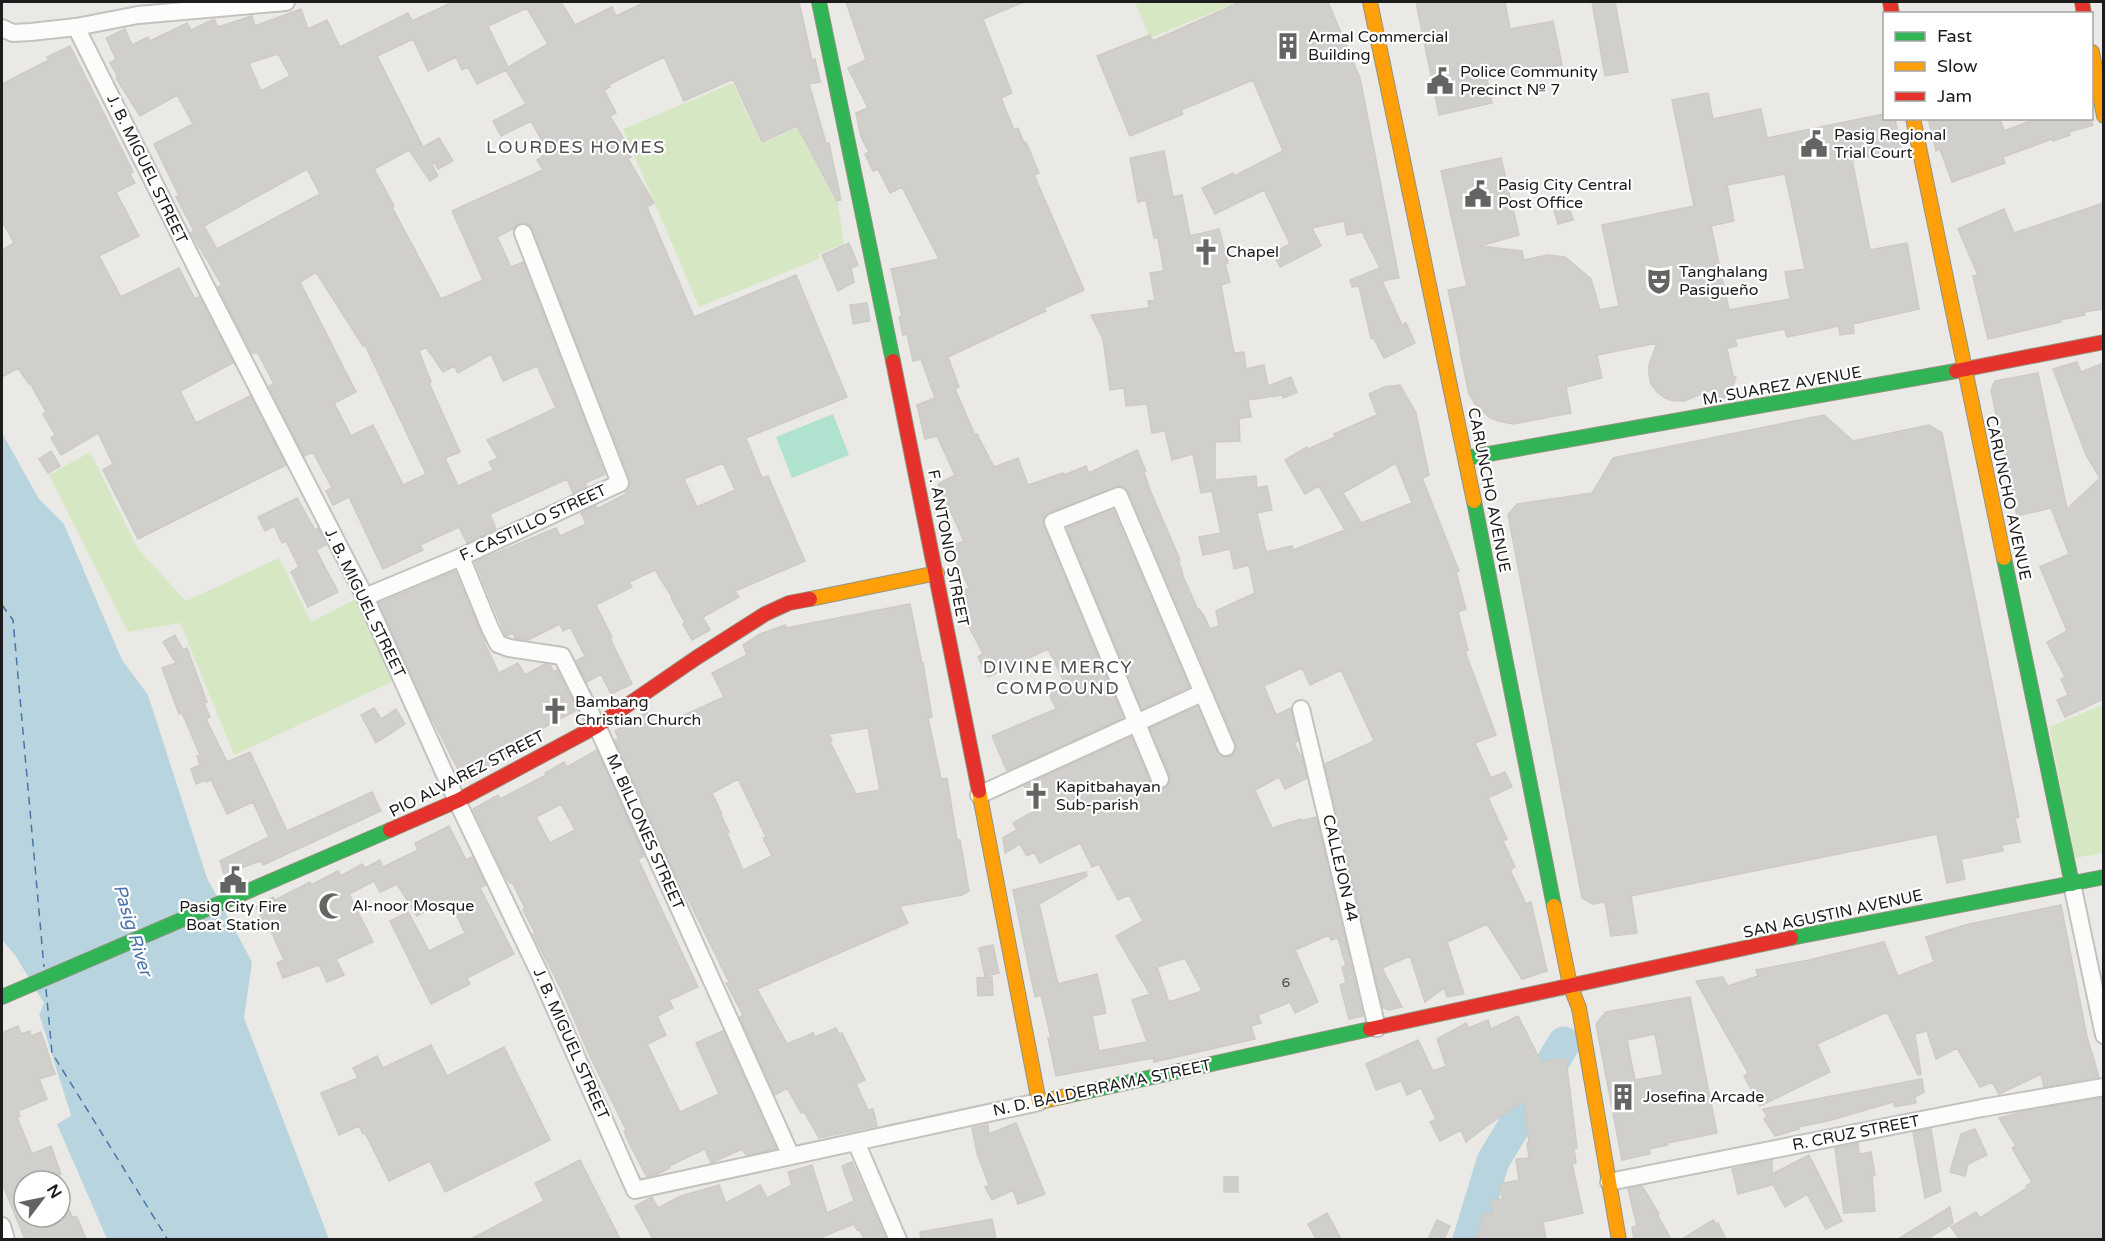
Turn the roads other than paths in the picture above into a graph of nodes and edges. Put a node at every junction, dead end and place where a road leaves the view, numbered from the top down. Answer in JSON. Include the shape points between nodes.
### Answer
{"nodes":[{"id":1,"x":286,"y":2,"type":"edge"},
{"id":2,"x":819,"y":2,"type":"edge"},
{"id":3,"x":1370,"y":2,"type":"edge"},
{"id":4,"x":226,"y":4,"type":"edge"},
{"id":5,"x":135,"y":8,"type":"edge"},
{"id":6,"x":76,"y":27,"type":"junction"},
{"id":7,"x":7,"y":30,"type":"edge"},
{"id":8,"x":2093,"y":63,"type":"edge"},
{"id":9,"x":2103,"y":116,"type":"edge"},
{"id":10,"x":1913,"y":120,"type":"edge"},
{"id":11,"x":523,"y":233,"type":"dead end"},
{"id":12,"x":2103,"y":342,"type":"edge"},
{"id":13,"x":1964,"y":370,"type":"junction"},
{"id":14,"x":1466,"y":458,"type":"junction"},
{"id":15,"x":461,"y":557,"type":"junction"},
{"id":16,"x":937,"y":573,"type":"junction"},
{"id":17,"x":365,"y":597,"type":"junction"},
{"id":18,"x":1202,"y":693,"type":"junction"},
{"id":19,"x":1301,"y":709,"type":"dead end"},
{"id":20,"x":1136,"y":724,"type":"junction"},
{"id":21,"x":597,"y":726,"type":"junction"},
{"id":22,"x":1226,"y":747,"type":"dead end"},
{"id":23,"x":1160,"y":779,"type":"dead end"},
{"id":24,"x":979,"y":795,"type":"junction"},
{"id":25,"x":457,"y":801,"type":"junction"},
{"id":26,"x":2103,"y":877,"type":"edge"},
{"id":27,"x":2072,"y":884,"type":"junction"},
{"id":28,"x":1570,"y":985,"type":"junction"},
{"id":29,"x":2,"y":997,"type":"edge"},
{"id":30,"x":1377,"y":1028,"type":"junction"},
{"id":31,"x":2103,"y":1035,"type":"edge"},
{"id":32,"x":2103,"y":1086,"type":"edge"},
{"id":33,"x":1039,"y":1102,"type":"junction"},
{"id":34,"x":856,"y":1142,"type":"junction"},
{"id":35,"x":791,"y":1156,"type":"junction"},
{"id":36,"x":1609,"y":1182,"type":"junction"},
{"id":37,"x":635,"y":1190,"type":"joint"},
{"id":38,"x":2,"y":1226,"type":"edge"},
{"id":39,"x":6,"y":1239,"type":"edge"},
{"id":40,"x":898,"y":1239,"type":"edge"},
{"id":41,"x":1608,"y":1239,"type":"edge"},
{"id":42,"x":1619,"y":1239,"type":"edge"}],
"edges":[{"from":1,"to":4,"type":"street"},
{"from":2,"to":16,"type":"street","name":"F. ANTONIO STREET"},
{"from":3,"to":14,"type":"street","name":"CARUNCHO AVENUE"},
{"from":4,"to":5,"type":"street"},
{"from":5,"to":6,"type":"street"},
{"from":6,"to":7,"type":"street"},
{"from":6,"to":17,"type":"street","name":"J. B. MIGUEL STREET"},
{"from":8,"to":9,"type":"street"},
{"from":10,"to":13,"type":"street","name":"CARUNCHO AVENUE"},
{"from":11,"to":15,"type":"street","name":"F. CASTILLO STREET","via":[[620,483]]},
{"from":12,"to":13,"type":"street","name":"M. SUAREZ AVENUE"},
{"from":13,"to":14,"type":"street","name":"M. SUAREZ AVENUE"},
{"from":13,"to":27,"type":"street","name":"CARUNCHO AVENUE"},
{"from":14,"to":28,"type":"street","name":"CARUNCHO AVENUE"},
{"from":15,"to":17,"type":"street","name":"F. CASTILLO STREET"},
{"from":15,"to":21,"type":"street","name":"M. BILLONES STREET","via":[[498,644],[562,656]]},
{"from":16,"to":21,"type":"street","name":"PIO ALVAREZ STREET","via":[[789,603],[765,614]]},
{"from":16,"to":24,"type":"street","name":"F. ANTONIO STREET"},
{"from":17,"to":25,"type":"street","name":"J. B. MIGUEL STREET"},
{"from":18,"to":20,"type":"street"},
{"from":18,"to":20,"type":"street","via":[[1119,496],[1053,522]]},
{"from":18,"to":22,"type":"street"},
{"from":19,"to":30,"type":"street","name":"CALLEJON 44"},
{"from":20,"to":23,"type":"street"},
{"from":20,"to":24,"type":"street"},
{"from":21,"to":25,"type":"street","name":"PIO ALVAREZ STREET"},
{"from":21,"to":35,"type":"street","name":"M. BILLONES STREET"},
{"from":24,"to":33,"type":"street","name":"F. ANTONIO STREET"},
{"from":25,"to":29,"type":"street","name":"PIO ALVAREZ STREET"},
{"from":25,"to":37,"type":"street","name":"J. B. MIGUEL STREET","via":[[538,970]]},
{"from":26,"to":27,"type":"street","name":"SAN AGUSTIN AVENUE"},
{"from":27,"to":28,"type":"street","name":"SAN AGUSTIN AVENUE"},
{"from":27,"to":31,"type":"street"},
{"from":28,"to":30,"type":"street","name":"N. D. BALDERRAMA STREET"},
{"from":28,"to":36,"type":"street","via":[[1579,1008]]},
{"from":28,"to":41,"type":"street","via":[[1568,1009]]},
{"from":30,"to":33,"type":"street","name":"N. D. BALDERRAMA STREET"},
{"from":32,"to":36,"type":"street","name":"R. CRUZ STREET"},
{"from":33,"to":34,"type":"street","name":"N. D. BALDERRAMA STREET"},
{"from":34,"to":35,"type":"street","name":"N. D. BALDERRAMA STREET"},
{"from":34,"to":40,"type":"street"},
{"from":35,"to":37,"type":"street","name":"N. D. BALDERRAMA STREET"},
{"from":36,"to":42,"type":"street"},
{"from":38,"to":39,"type":"street"}]}
